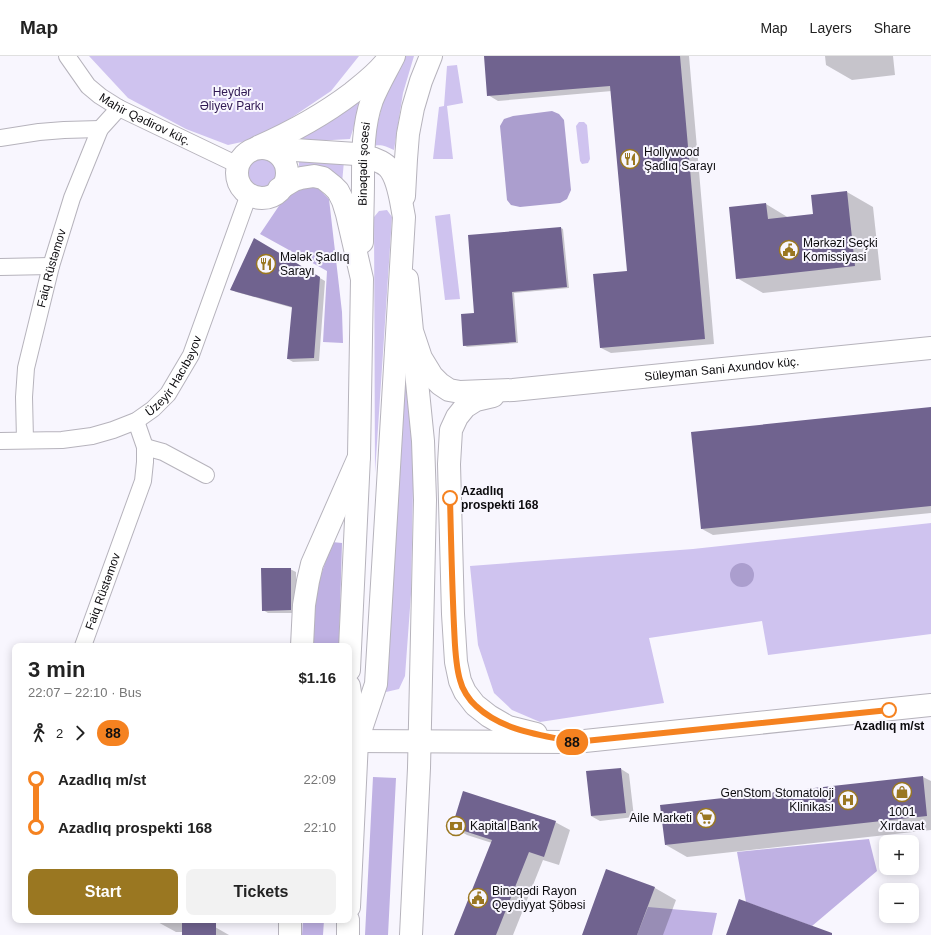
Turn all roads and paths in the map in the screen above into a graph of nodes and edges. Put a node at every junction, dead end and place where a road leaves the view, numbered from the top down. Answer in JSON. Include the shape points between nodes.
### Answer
{"nodes":[{"id":1,"x":67,"y":56,"type":"edge"},
{"id":2,"x":393,"y":56,"type":"edge"},
{"id":3,"x":431,"y":56,"type":"edge"},
{"id":4,"x":119,"y":108,"type":"junction"},
{"id":5,"x":100,"y":129,"type":"junction"},
{"id":6,"x":0,"y":138,"type":"edge"},
{"id":7,"x":258,"y":149,"type":"junction"},
{"id":8,"x":363,"y":156,"type":"junction"},
{"id":9,"x":238,"y":165,"type":"junction"},
{"id":10,"x":279,"y":190,"type":"junction"},
{"id":11,"x":249,"y":194,"type":"junction"},
{"id":12,"x":403,"y":228,"type":"junction"},
{"id":13,"x":51,"y":266,"type":"junction"},
{"id":14,"x":0,"y":267,"type":"edge"},
{"id":15,"x":362,"y":279,"type":"junction"},
{"id":16,"x":412,"y":331,"type":"junction"},
{"id":17,"x":931,"y":348,"type":"edge"},
{"id":18,"x":513,"y":390,"type":"junction"},
{"id":19,"x":136,"y":421,"type":"junction"},
{"id":20,"x":25,"y":440,"type":"junction"},
{"id":21,"x":0,"y":441,"type":"edge"},
{"id":22,"x":145,"y":447,"type":"junction"},
{"id":23,"x":359,"y":456,"type":"junction"},
{"id":24,"x":206,"y":475,"type":"dead end"},
{"id":25,"x":83,"y":643,"type":"edge"},
{"id":26,"x":302,"y":643,"type":"edge"},
{"id":27,"x":350,"y":643,"type":"edge"},
{"id":28,"x":931,"y":705,"type":"edge"},
{"id":29,"x":352,"y":727,"type":"edge"},
{"id":30,"x":353,"y":741,"type":"edge"},
{"id":31,"x":419,"y":741,"type":"junction"},
{"id":32,"x":575,"y":742,"type":"junction"},
{"id":33,"x":352,"y":782,"type":"edge"},
{"id":34,"x":290,"y":923,"type":"edge"},
{"id":35,"x":348,"y":923,"type":"edge"},
{"id":36,"x":290,"y":935,"type":"edge"},
{"id":37,"x":348,"y":935,"type":"edge"},
{"id":38,"x":411,"y":935,"type":"edge"}],
"edges":[{"from":1,"to":4,"type":"street","name":"Mahir Qədirov küç.","via":[[88,86]]},
{"from":2,"to":7,"type":"main road","via":[[366,83],[343,100]]},
{"from":2,"to":8,"type":"main road","name":"Binəqədi şosesi","via":[[372,101]]},
{"from":3,"to":12,"type":"main road","via":[[413,108],[408,134]]},
{"from":4,"to":5,"type":"street","name":"Faiq Rüstəmov"},
{"from":4,"to":9,"type":"street","name":"Mahir Qədirov küç."},
{"from":5,"to":6,"type":"street","via":[[40,132]]},
{"from":5,"to":13,"type":"street","name":"Faiq Rüstəmov","via":[[72,198]]},
{"from":7,"to":8,"type":"main road"},
{"from":7,"to":9,"type":"main road","via":[[244,156]]},
{"from":7,"to":10,"type":"main road","via":[[269,149],[279,155],[285,164],[285,180]]},
{"from":8,"to":12,"type":"main road","via":[[388,167],[394,176]]},
{"from":8,"to":15,"type":"main road","name":"Binəqədi şosesi"},
{"from":9,"to":11,"type":"main road","via":[[238,181]]},
{"from":10,"to":11,"type":"main road","via":[[265,197]]},
{"from":10,"to":15,"type":"main road","via":[[294,180],[314,176],[323,178],[333,186],[343,201]]},
{"from":11,"to":19,"type":"street","name":"Üzeyir Hacıbəyov","via":[[191,355],[168,394]]},
{"from":12,"to":16,"type":"main road"},
{"from":12,"to":30,"type":"main road","via":[[376,684]]},
{"from":13,"to":14,"type":"street"},
{"from":13,"to":20,"type":"street","name":"Faiq Rüstəmov","via":[[26,368]]},
{"from":15,"to":23,"type":"main road"},
{"from":16,"to":18,"type":"main road","via":[[421,358],[432,376],[449,390]]},
{"from":16,"to":31,"type":"main road","via":[[423,441],[425,500]]},
{"from":17,"to":18,"type":"main road","name":"Süleyman Sani Axundov küç."},
{"from":18,"to":32,"type":"main road","via":[[476,400],[465,407],[451,430],[449,464],[456,662],[465,692],[475,705],[489,716],[508,727]]},
{"from":19,"to":20,"type":"street","name":"Üzeyir Hacıbəyov","via":[[92,436],[62,440]]},
{"from":19,"to":22,"type":"street","name":"Faiq Rüstəmov"},
{"from":20,"to":21,"type":"street","name":"Üzeyir Hacıbəyov"},
{"from":22,"to":24,"type":"street","via":[[163,452]]},
{"from":22,"to":25,"type":"street","name":"Faiq Rüstəmov","via":[[143,481]]},
{"from":23,"to":26,"type":"main road","via":[[312,564],[304,605]]},
{"from":23,"to":27,"type":"main road"},
{"from":28,"to":32,"type":"main road"},
{"from":29,"to":30,"type":"main road"},
{"from":30,"to":31,"type":"main road"},
{"from":30,"to":33,"type":"main road"},
{"from":31,"to":32,"type":"main road"},
{"from":31,"to":38,"type":"main road"},
{"from":34,"to":36,"type":"main road"},
{"from":35,"to":37,"type":"main road"}]}
